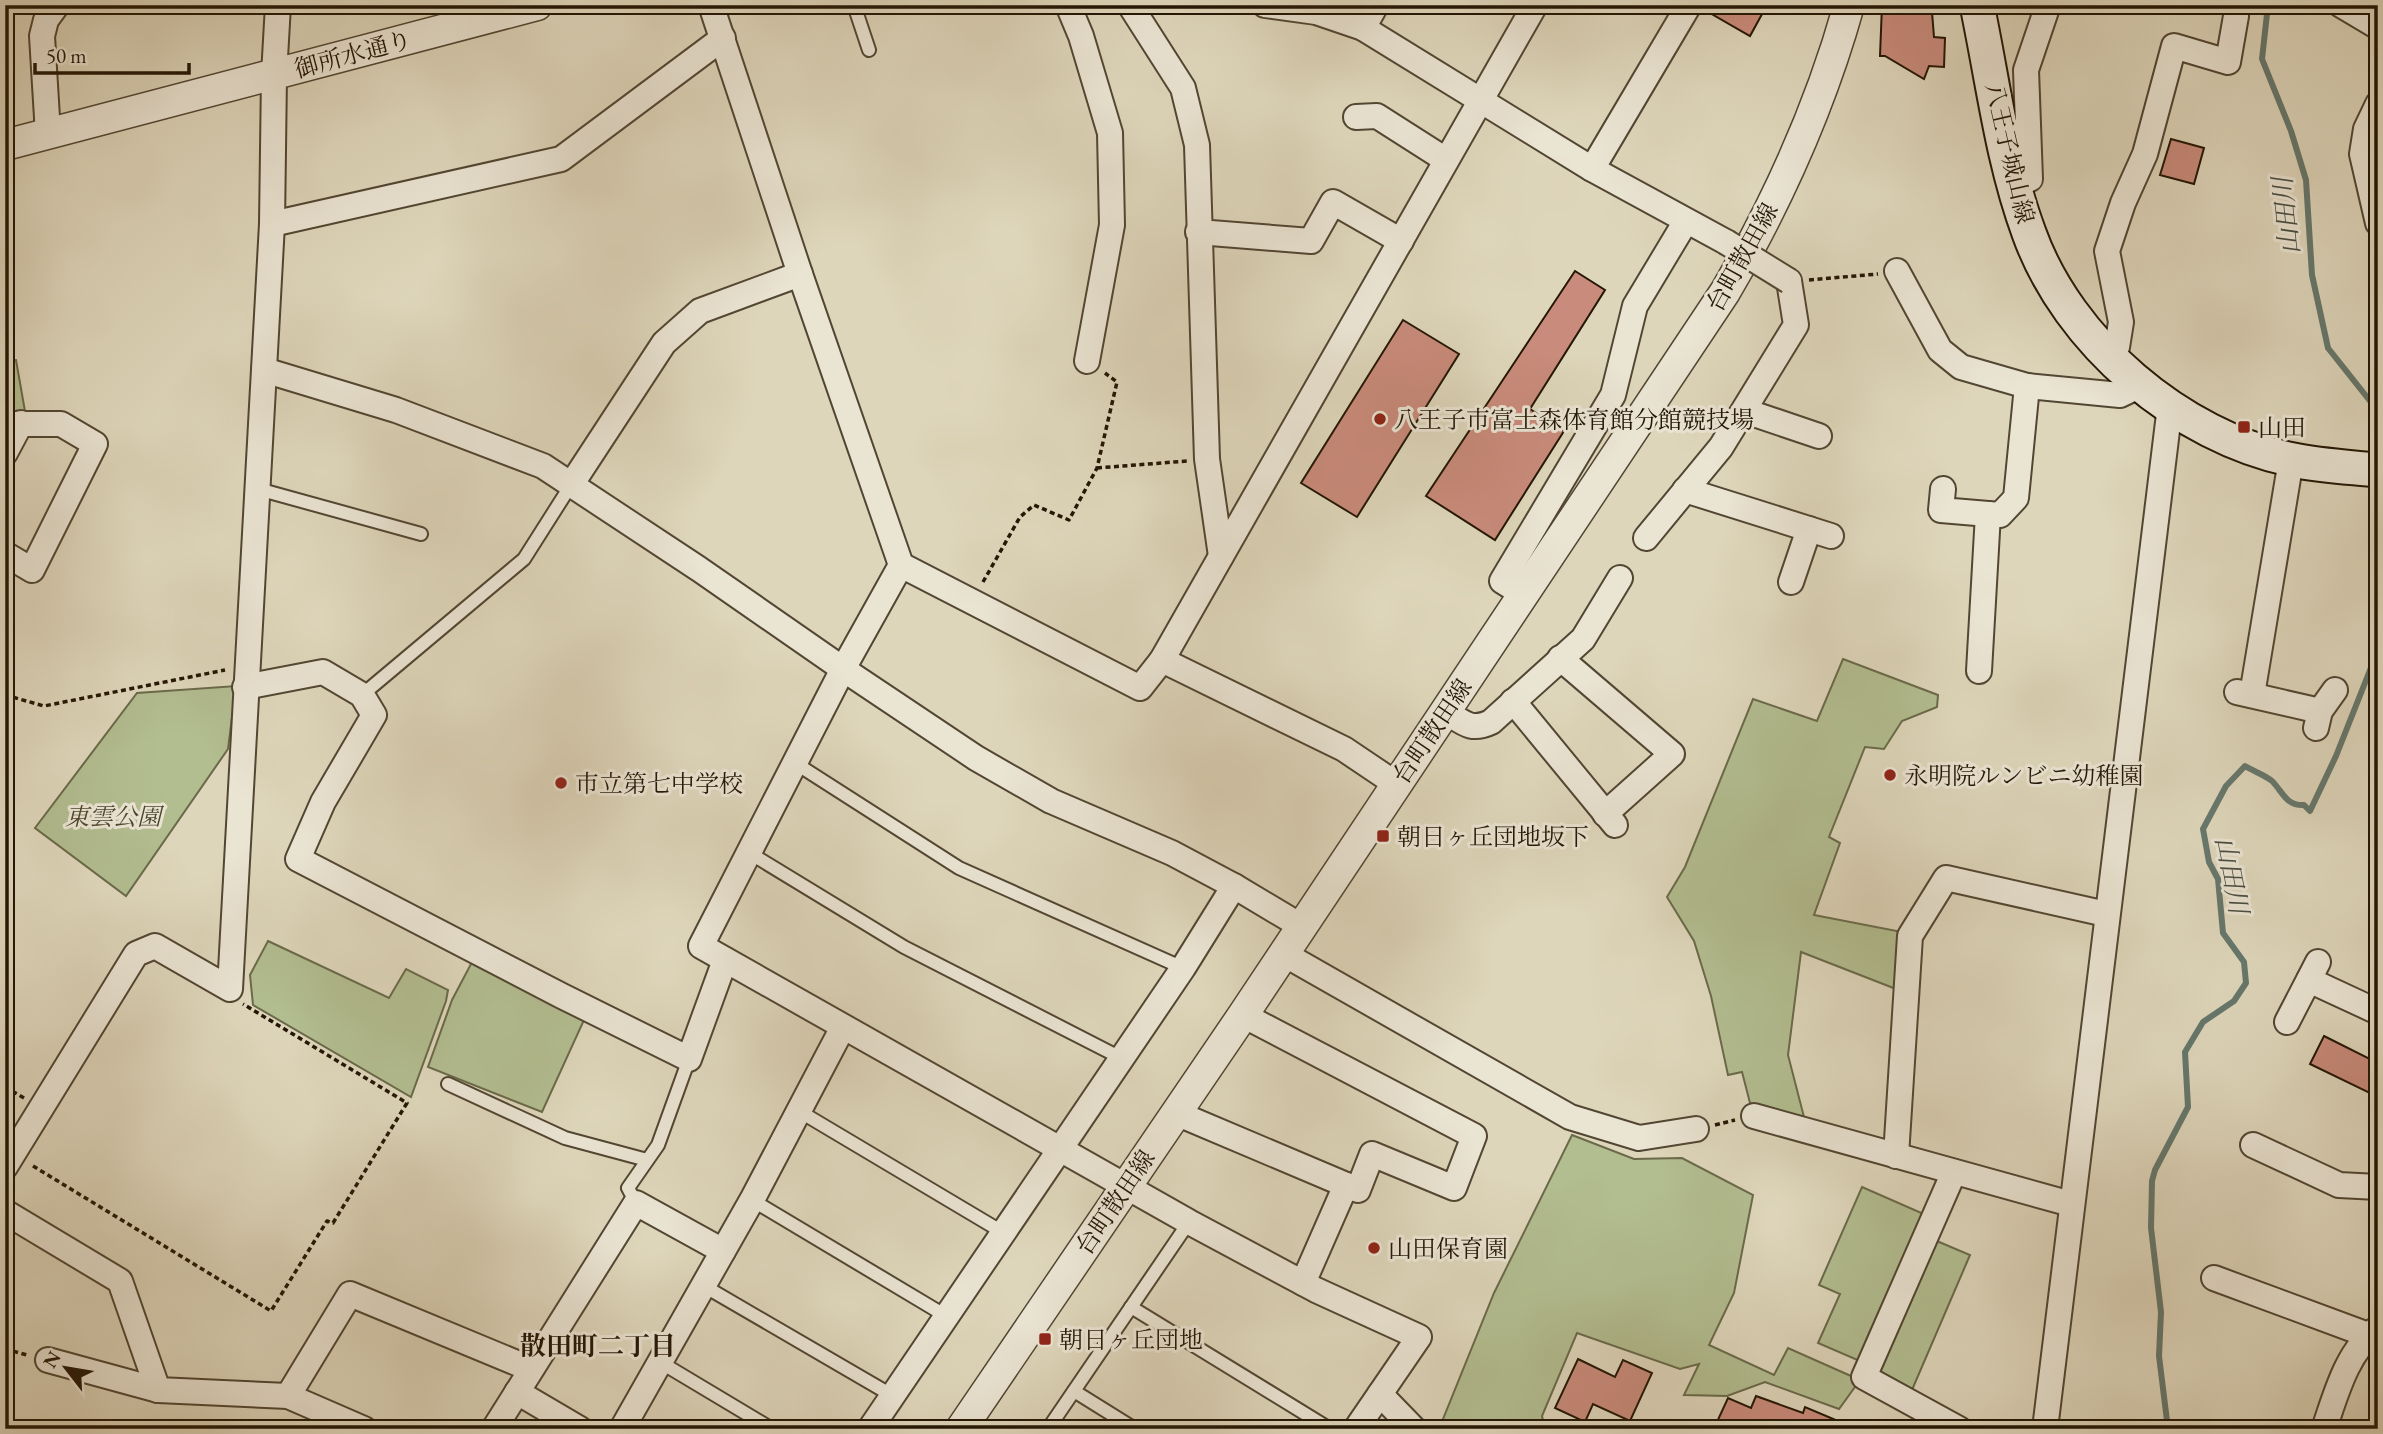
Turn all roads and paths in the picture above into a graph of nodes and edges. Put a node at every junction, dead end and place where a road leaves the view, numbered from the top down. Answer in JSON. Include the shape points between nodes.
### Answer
{"nodes":[{"id":1,"x":57,"y":5,"type":"edge"},
{"id":2,"x":278,"y":5,"type":"edge"},
{"id":3,"x":537,"y":5,"type":"edge"},
{"id":4,"x":711,"y":5,"type":"edge"},
{"id":5,"x":854,"y":5,"type":"edge"},
{"id":6,"x":1069,"y":5,"type":"edge"},
{"id":7,"x":1130,"y":5,"type":"edge"},
{"id":8,"x":1265,"y":5,"type":"edge"},
{"id":9,"x":1376,"y":5,"type":"edge"},
{"id":10,"x":1535,"y":5,"type":"edge"},
{"id":11,"x":1689,"y":5,"type":"edge"},
{"id":12,"x":1849,"y":5,"type":"edge"},
{"id":13,"x":1978,"y":5,"type":"edge"},
{"id":14,"x":2048,"y":5,"type":"edge"},
{"id":15,"x":2235,"y":5,"type":"edge"},
{"id":16,"x":2341,"y":5,"type":"edge"},
{"id":17,"x":2378,"y":27,"type":"edge"},
{"id":18,"x":1363,"y":28,"type":"junction"},
{"id":19,"x":723,"y":38,"type":"junction"},
{"id":20,"x":869,"y":50,"type":"dead end"},
{"id":21,"x":274,"y":75,"type":"junction"},
{"id":22,"x":1480,"y":100,"type":"junction"},
{"id":23,"x":2378,"y":104,"type":"edge"},
{"id":24,"x":1356,"y":117,"type":"dead end"},
{"id":25,"x":48,"y":134,"type":"junction"},
{"id":26,"x":5,"y":145,"type":"edge"},
{"id":27,"x":1446,"y":160,"type":"junction"},
{"id":28,"x":1592,"y":169,"type":"junction"},
{"id":29,"x":2013,"y":186,"type":"junction"},
{"id":30,"x":1686,"y":221,"type":"junction"},
{"id":31,"x":2378,"y":223,"type":"edge"},
{"id":32,"x":272,"y":224,"type":"junction"},
{"id":33,"x":1198,"y":232,"type":"junction"},
{"id":34,"x":1401,"y":241,"type":"junction"},
{"id":35,"x":1897,"y":271,"type":"joint"},
{"id":36,"x":800,"y":274,"type":"junction"},
{"id":37,"x":1789,"y":281,"type":"junction"},
{"id":38,"x":2112,"y":359,"type":"junction"},
{"id":39,"x":1087,"y":361,"type":"joint"},
{"id":40,"x":264,"y":369,"type":"junction"},
{"id":41,"x":2141,"y":385,"type":"junction"},
{"id":42,"x":2026,"y":386,"type":"junction"},
{"id":43,"x":2170,"y":406,"type":"junction"},
{"id":44,"x":1745,"y":411,"type":"junction"},
{"id":45,"x":13,"y":424,"type":"edge"},
{"id":46,"x":1819,"y":436,"type":"dead end"},
{"id":47,"x":5,"y":453,"type":"edge"},
{"id":48,"x":1207,"y":459,"type":"junction"},
{"id":49,"x":2291,"y":460,"type":"junction"},
{"id":50,"x":1097,"y":468,"type":"junction"},
{"id":51,"x":2377,"y":470,"type":"edge"},
{"id":52,"x":570,"y":485,"type":"junction"},
{"id":53,"x":258,"y":489,"type":"junction"},
{"id":54,"x":1943,"y":489,"type":"dead end"},
{"id":55,"x":1685,"y":490,"type":"junction"},
{"id":56,"x":1988,"y":514,"type":"junction"},
{"id":57,"x":421,"y":534,"type":"dead end"},
{"id":58,"x":1646,"y":538,"type":"dead end"},
{"id":59,"x":5,"y":554,"type":"edge"},
{"id":60,"x":1221,"y":556,"type":"junction"},
{"id":61,"x":901,"y":565,"type":"junction"},
{"id":62,"x":1620,"y":578,"type":"dead end"},
{"id":63,"x":1791,"y":582,"type":"dead end"},
{"id":64,"x":1523,"y":594,"type":"junction"},
{"id":65,"x":971,"y":602,"type":"junction"},
{"id":66,"x":1560,"y":658,"type":"junction"},
{"id":67,"x":1161,"y":660,"type":"junction"},
{"id":68,"x":843,"y":669,"type":"junction"},
{"id":69,"x":1979,"y":671,"type":"dead end"},
{"id":70,"x":246,"y":676,"type":"junction"},
{"id":71,"x":2335,"y":690,"type":"dead end"},
{"id":72,"x":5,"y":695,"type":"edge"},
{"id":73,"x":362,"y":695,"type":"junction"},
{"id":74,"x":1513,"y":701,"type":"junction"},
{"id":75,"x":1445,"y":711,"type":"junction"},
{"id":76,"x":795,"y":763,"type":"junction"},
{"id":77,"x":1396,"y":784,"type":"junction"},
{"id":78,"x":748,"y":852,"type":"junction"},
{"id":79,"x":1234,"y":886,"type":"junction"},
{"id":80,"x":2106,"y":914,"type":"junction"},
{"id":81,"x":1301,"y":926,"type":"junction"},
{"id":82,"x":1284,"y":954,"type":"junction"},
{"id":83,"x":725,"y":960,"type":"junction"},
{"id":84,"x":1184,"y":968,"type":"junction"},
{"id":85,"x":230,"y":989,"type":"junction"},
{"id":86,"x":2378,"y":1012,"type":"edge"},
{"id":87,"x":1242,"y":1015,"type":"junction"},
{"id":88,"x":2287,"y":1023,"type":"dead end"},
{"id":89,"x":843,"y":1027,"type":"junction"},
{"id":90,"x":1121,"y":1058,"type":"junction"},
{"id":91,"x":689,"y":1059,"type":"junction"},
{"id":92,"x":448,"y":1084,"type":"dead end"},
{"id":93,"x":799,"y":1111,"type":"junction"},
{"id":94,"x":1176,"y":1113,"type":"junction"},
{"id":95,"x":1754,"y":1116,"type":"joint"},
{"id":96,"x":1696,"y":1129,"type":"joint"},
{"id":97,"x":2253,"y":1145,"type":"dead end"},
{"id":98,"x":1060,"y":1149,"type":"junction"},
{"id":99,"x":1896,"y":1156,"type":"junction"},
{"id":100,"x":9,"y":1160,"type":"edge"},
{"id":101,"x":647,"y":1160,"type":"junction"},
{"id":102,"x":1954,"y":1172,"type":"junction"},
{"id":103,"x":1127,"y":1185,"type":"junction"},
{"id":104,"x":1346,"y":1185,"type":"junction"},
{"id":105,"x":2378,"y":1187,"type":"edge"},
{"id":106,"x":752,"y":1200,"type":"junction"},
{"id":107,"x":636,"y":1203,"type":"junction"},
{"id":108,"x":2071,"y":1204,"type":"junction"},
{"id":109,"x":5,"y":1212,"type":"edge"},
{"id":110,"x":1189,"y":1222,"type":"junction"},
{"id":111,"x":1004,"y":1233,"type":"junction"},
{"id":112,"x":723,"y":1251,"type":"junction"},
{"id":113,"x":2214,"y":1278,"type":"dead end"},
{"id":114,"x":1303,"y":1283,"type":"junction"},
{"id":115,"x":705,"y":1286,"type":"junction"},
{"id":116,"x":1132,"y":1307,"type":"junction"},
{"id":117,"x":946,"y":1316,"type":"junction"},
{"id":118,"x":2373,"y":1332,"type":"edge"},
{"id":119,"x":48,"y":1360,"type":"dead end"},
{"id":120,"x":660,"y":1362,"type":"junction"},
{"id":121,"x":531,"y":1369,"type":"junction"},
{"id":122,"x":158,"y":1390,"type":"junction"},
{"id":123,"x":1074,"y":1391,"type":"junction"},
{"id":124,"x":517,"y":1392,"type":"junction"},
{"id":125,"x":1380,"y":1394,"type":"junction"},
{"id":126,"x":288,"y":1396,"type":"junction"},
{"id":127,"x":893,"y":1396,"type":"junction"},
{"id":128,"x":355,"y":1427,"type":"edge"},
{"id":129,"x":494,"y":1429,"type":"edge"},
{"id":130,"x":580,"y":1429,"type":"edge"},
{"id":131,"x":622,"y":1429,"type":"edge"},
{"id":132,"x":772,"y":1429,"type":"edge"},
{"id":133,"x":870,"y":1429,"type":"edge"},
{"id":134,"x":961,"y":1429,"type":"edge"},
{"id":135,"x":1048,"y":1429,"type":"edge"},
{"id":136,"x":1135,"y":1429,"type":"edge"},
{"id":137,"x":1330,"y":1429,"type":"edge"},
{"id":138,"x":1356,"y":1429,"type":"edge"},
{"id":139,"x":1414,"y":1429,"type":"edge"},
{"id":140,"x":1959,"y":1429,"type":"edge"},
{"id":141,"x":2045,"y":1429,"type":"edge"},
{"id":142,"x":2324,"y":1429,"type":"edge"}],
"edges":[{"from":1,"to":25,"type":"street","via":[[42,36]]},
{"from":2,"to":21,"type":"street"},
{"from":3,"to":21,"type":"street","name":"御所水通り"},
{"from":4,"to":19,"type":"street"},
{"from":5,"to":20,"type":"lane"},
{"from":6,"to":39,"type":"street","via":[[1110,133],[1112,225]]},
{"from":7,"to":33,"type":"street","via":[[1183,88],[1197,145]]},
{"from":8,"to":18,"type":"street","via":[[1316,12]]},
{"from":9,"to":18,"type":"street"},
{"from":10,"to":22,"type":"street"},
{"from":11,"to":28,"type":"street"},
{"from":12,"to":64,"type":"street","name":"台町散田線","via":[[1790,165],[1745,257],[1680,363]]},
{"from":13,"to":29,"type":"main road","name":"八王子城山線"},
{"from":14,"to":29,"type":"street","via":[[2026,70],[2030,179]]},
{"from":15,"to":38,"type":"street","via":[[2228,62],[2174,46],[2145,154],[2107,251],[2121,322]]},
{"from":16,"to":17,"type":"street"},
{"from":18,"to":22,"type":"street"},
{"from":19,"to":32,"type":"street","via":[[561,159]]},
{"from":19,"to":36,"type":"street"},
{"from":21,"to":25,"type":"street","name":"御所水通り"},
{"from":21,"to":32,"type":"street"},
{"from":22,"to":27,"type":"street"},
{"from":22,"to":28,"type":"street"},
{"from":23,"to":31,"type":"street","via":[[2366,129],[2362,154]]},
{"from":24,"to":27,"type":"street","via":[[1377,116]]},
{"from":25,"to":26,"type":"street","name":"御所水通り"},
{"from":27,"to":34,"type":"street"},
{"from":28,"to":30,"type":"street"},
{"from":29,"to":38,"type":"main road","name":"八王子城山線","via":[[2056,290]]},
{"from":30,"to":37,"type":"street","bridge":true},
{"from":30,"to":64,"type":"street","via":[[1635,306],[1613,395],[1502,581]]},
{"from":32,"to":40,"type":"street"},
{"from":33,"to":34,"type":"street","via":[[1311,241],[1333,202]]},
{"from":33,"to":48,"type":"street"},
{"from":34,"to":60,"type":"street"},
{"from":35,"to":37,"type":"path"},
{"from":35,"to":42,"type":"street","via":[[1949,359],[1961,367]]},
{"from":36,"to":52,"type":"street","via":[[701,311],[664,343]]},
{"from":36,"to":61,"type":"street"},
{"from":37,"to":44,"type":"street","via":[[1796,325]]},
{"from":38,"to":41,"type":"main road","name":"八王子城山線"},
{"from":39,"to":50,"type":"path","via":[[1117,382]]},
{"from":40,"to":52,"type":"street","via":[[396,410],[542,466]]},
{"from":40,"to":53,"type":"street"},
{"from":41,"to":42,"type":"street","via":[[2120,396]]},
{"from":41,"to":43,"type":"main road","name":"八王子城山線"},
{"from":42,"to":56,"type":"street","via":[[2016,498],[2000,515]]},
{"from":43,"to":49,"type":"main road","name":"八王子城山線","via":[[2246,446]]},
{"from":43,"to":80,"type":"street"},
{"from":44,"to":46,"type":"street"},
{"from":44,"to":55,"type":"street"},
{"from":45,"to":47,"type":"street"},
{"from":45,"to":59,"type":"street","via":[[61,424],[95,444],[32,570]]},
{"from":48,"to":50,"type":"path"},
{"from":48,"to":60,"type":"street"},
{"from":49,"to":51,"type":"main road","name":"八王子城山線"},
{"from":49,"to":71,"type":"street","via":[[2245,693],[2318,720]]},
{"from":50,"to":65,"type":"path","via":[[1069,520],[1034,505],[1020,517]]},
{"from":52,"to":68,"type":"street"},
{"from":52,"to":73,"type":"lane","via":[[524,559]]},
{"from":53,"to":57,"type":"lane"},
{"from":53,"to":70,"type":"street"},
{"from":54,"to":56,"type":"street","via":[[1941,510]]},
{"from":55,"to":58,"type":"street"},
{"from":55,"to":63,"type":"street","via":[[1820,533]]},
{"from":56,"to":69,"type":"street"},
{"from":60,"to":67,"type":"street"},
{"from":61,"to":65,"type":"street"},
{"from":61,"to":68,"type":"street"},
{"from":62,"to":66,"type":"street","via":[[1583,639]]},
{"from":64,"to":75,"type":"street","name":"台町散田線"},
{"from":65,"to":67,"type":"street","via":[[1140,688]]},
{"from":66,"to":74,"type":"street"},
{"from":66,"to":74,"type":"street","via":[[1672,754],[1611,820]]},
{"from":67,"to":77,"type":"street","via":[[1344,750]]},
{"from":68,"to":76,"type":"street"},
{"from":68,"to":79,"type":"street","via":[[976,758],[1051,801],[1172,853]]},
{"from":70,"to":72,"type":"path","via":[[44,706]]},
{"from":70,"to":73,"type":"street","via":[[323,672]]},
{"from":70,"to":85,"type":"street"},
{"from":73,"to":91,"type":"street","via":[[374,715],[323,802],[298,859]]},
{"from":74,"to":75,"type":"street","via":[[1480,727],[1469,726]]},
{"from":75,"to":77,"type":"street","name":"台町散田線"},
{"from":76,"to":78,"type":"street"},
{"from":76,"to":84,"type":"lane","via":[[959,868]]},
{"from":77,"to":81,"type":"street","name":"台町散田線"},
{"from":78,"to":83,"type":"street","via":[[701,946]]},
{"from":78,"to":90,"type":"lane","via":[[904,947]]},
{"from":79,"to":81,"type":"street"},
{"from":79,"to":84,"type":"street"},
{"from":80,"to":99,"type":"street","via":[[1946,878],[1910,936]]},
{"from":80,"to":108,"type":"street"},
{"from":81,"to":82,"type":"street","name":"台町散田線"},
{"from":82,"to":87,"type":"street","name":"台町散田線"},
{"from":82,"to":96,"type":"street","via":[[1570,1117],[1639,1138]]},
{"from":83,"to":89,"type":"street"},
{"from":83,"to":91,"type":"street"},
{"from":84,"to":90,"type":"street"},
{"from":85,"to":100,"type":"street","via":[[155,946],[136,954]]},
{"from":85,"to":100,"type":"path","via":[[229,995],[407,1103],[333,1223],[327,1221],[271,1311]]},
{"from":86,"to":88,"type":"street","via":[[2313,971]]},
{"from":87,"to":94,"type":"street","name":"台町散田線"},
{"from":87,"to":104,"type":"street","via":[[1474,1136],[1454,1188],[1372,1154],[1358,1190]]},
{"from":89,"to":93,"type":"street"},
{"from":89,"to":98,"type":"street"},
{"from":90,"to":98,"type":"street"},
{"from":91,"to":101,"type":"lane","via":[[658,1145]]},
{"from":92,"to":101,"type":"lane","via":[[565,1138]]},
{"from":93,"to":106,"type":"street"},
{"from":93,"to":111,"type":"lane"},
{"from":94,"to":103,"type":"street","name":"台町散田線"},
{"from":94,"to":104,"type":"street"},
{"from":95,"to":96,"type":"path"},
{"from":95,"to":99,"type":"street"},
{"from":97,"to":105,"type":"street","via":[[2339,1185]]},
{"from":98,"to":103,"type":"street"},
{"from":98,"to":111,"type":"street"},
{"from":99,"to":102,"type":"street"},
{"from":101,"to":107,"type":"lane","via":[[628,1188]]},
{"from":102,"to":108,"type":"street"},
{"from":102,"to":140,"type":"street","via":[[1864,1377]]},
{"from":103,"to":110,"type":"street"},
{"from":103,"to":134,"type":"street","name":"台町散田線"},
{"from":104,"to":114,"type":"street"},
{"from":106,"to":112,"type":"street"},
{"from":106,"to":117,"type":"lane"},
{"from":107,"to":112,"type":"street"},
{"from":107,"to":121,"type":"street"},
{"from":108,"to":141,"type":"street"},
{"from":109,"to":122,"type":"street","via":[[120,1281]]},
{"from":110,"to":114,"type":"street"},
{"from":110,"to":116,"type":"lane"},
{"from":111,"to":117,"type":"street"},
{"from":112,"to":115,"type":"street"},
{"from":113,"to":118,"type":"street"},
{"from":114,"to":125,"type":"street","via":[[1419,1337]]},
{"from":115,"to":120,"type":"street"},
{"from":115,"to":127,"type":"lane"},
{"from":116,"to":123,"type":"lane"},
{"from":116,"to":137,"type":"lane"},
{"from":117,"to":127,"type":"street"},
{"from":118,"to":142,"type":"street","via":[[2341,1377]]},
{"from":119,"to":122,"type":"street"},
{"from":120,"to":131,"type":"street"},
{"from":120,"to":132,"type":"lane"},
{"from":121,"to":124,"type":"street"},
{"from":121,"to":126,"type":"street","via":[[350,1294]]},
{"from":122,"to":126,"type":"street"},
{"from":123,"to":135,"type":"lane"},
{"from":123,"to":136,"type":"lane"},
{"from":124,"to":129,"type":"street"},
{"from":124,"to":130,"type":"street"},
{"from":125,"to":138,"type":"street"},
{"from":125,"to":139,"type":"street"},
{"from":126,"to":128,"type":"street"},
{"from":127,"to":133,"type":"street"}]}
